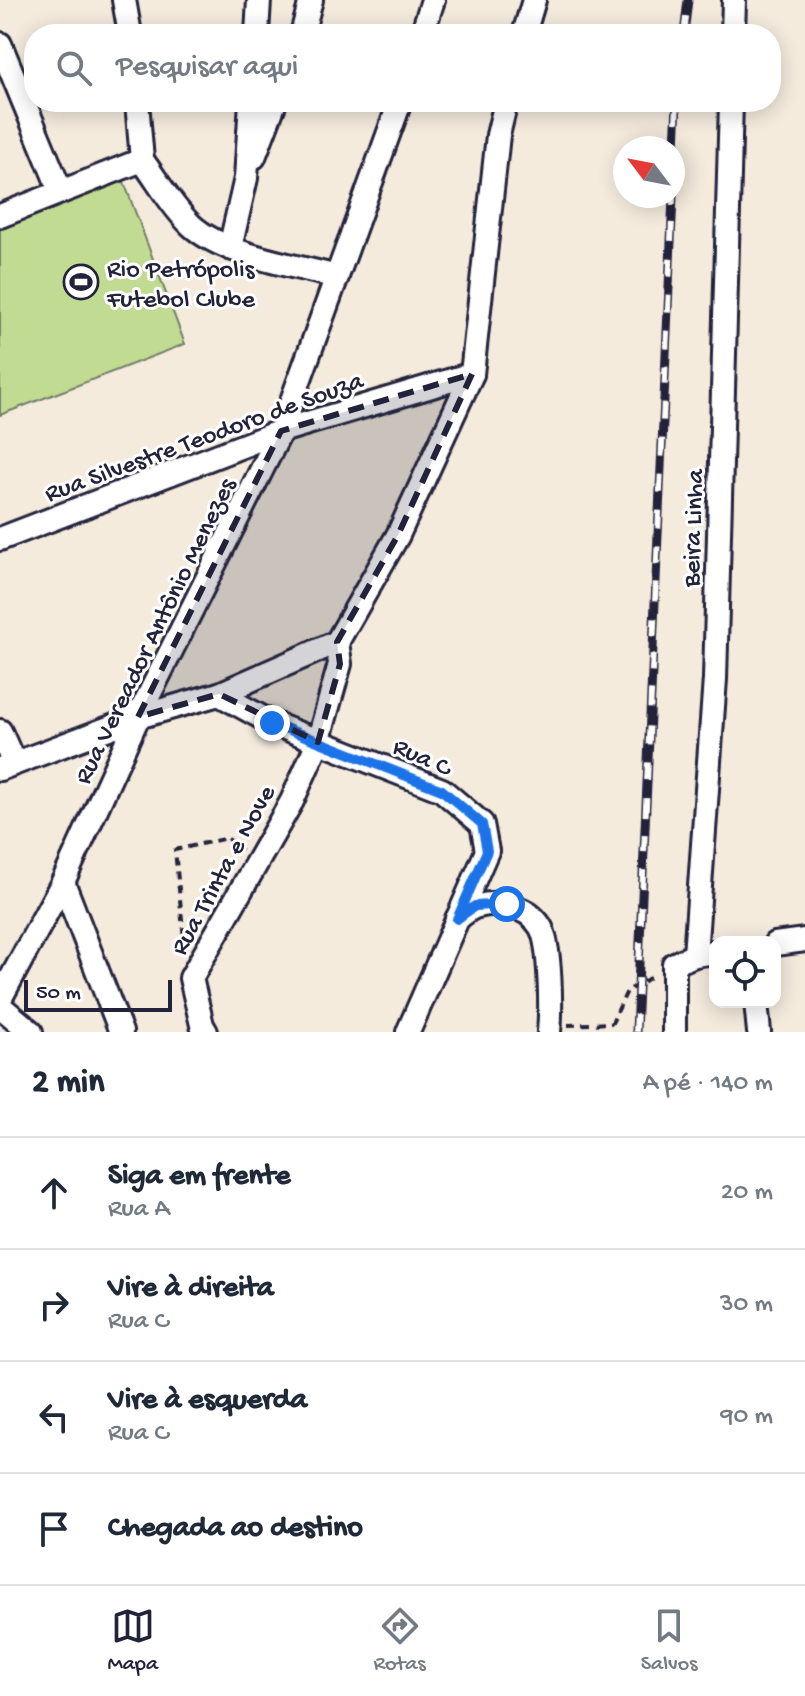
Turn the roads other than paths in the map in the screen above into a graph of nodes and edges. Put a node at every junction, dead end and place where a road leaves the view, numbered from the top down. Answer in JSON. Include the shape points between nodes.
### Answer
{"nodes":[{"id":1,"x":124,"y":0,"type":"edge"},
{"id":2,"x":259,"y":0,"type":"edge"},
{"id":3,"x":311,"y":0,"type":"edge"},
{"id":4,"x":433,"y":0,"type":"edge"},
{"id":5,"x":534,"y":0,"type":"edge"},
{"id":6,"x":734,"y":0,"type":"edge"},
{"id":7,"x":128,"y":24,"type":"edge"},
{"id":8,"x":258,"y":24,"type":"edge"},
{"id":9,"x":305,"y":24,"type":"edge"},
{"id":10,"x":425,"y":24,"type":"edge"},
{"id":11,"x":527,"y":24,"type":"edge"},
{"id":12,"x":733,"y":24,"type":"edge"},
{"id":13,"x":0,"y":44,"type":"edge"},
{"id":14,"x":24,"y":102,"type":"edge"},
{"id":15,"x":28,"y":112,"type":"edge"},
{"id":16,"x":138,"y":112,"type":"edge"},
{"id":17,"x":250,"y":112,"type":"edge"},
{"id":18,"x":271,"y":112,"type":"edge"},
{"id":19,"x":396,"y":112,"type":"edge"},
{"id":20,"x":504,"y":112,"type":"edge"},
{"id":21,"x":731,"y":112,"type":"edge"},
{"id":22,"x":142,"y":160,"type":"junction"},
{"id":23,"x":246,"y":178,"type":"junction"},
{"id":24,"x":60,"y":190,"type":"junction"},
{"id":25,"x":0,"y":216,"type":"edge"},
{"id":26,"x":230,"y":248,"type":"junction"},
{"id":27,"x":337,"y":277,"type":"junction"},
{"id":28,"x":472,"y":374,"type":"junction"},
{"id":29,"x":281,"y":431,"type":"junction"},
{"id":30,"x":0,"y":539,"type":"edge"},
{"id":31,"x":337,"y":642,"type":"junction"},
{"id":32,"x":219,"y":694,"type":"junction"},
{"id":33,"x":138,"y":717,"type":"junction"},
{"id":34,"x":0,"y":731,"type":"edge"},
{"id":35,"x":318,"y":742,"type":"junction"},
{"id":36,"x":7,"y":766,"type":"edge"},
{"id":37,"x":63,"y":882,"type":"junction"},
{"id":38,"x":457,"y":919,"type":"junction"},
{"id":39,"x":805,"y":940,"type":"edge"},
{"id":40,"x":781,"y":943,"type":"edge"},
{"id":41,"x":705,"y":953,"type":"edge"},
{"id":42,"x":0,"y":999,"type":"edge"},
{"id":43,"x":0,"y":1006,"type":"edge"},
{"id":44,"x":757,"y":1008,"type":"edge"},
{"id":45,"x":550,"y":1029,"type":"edge"},
{"id":46,"x":31,"y":1032,"type":"edge"},
{"id":47,"x":121,"y":1032,"type":"edge"},
{"id":48,"x":206,"y":1032,"type":"edge"},
{"id":49,"x":408,"y":1032,"type":"edge"},
{"id":50,"x":674,"y":1032,"type":"edge"},
{"id":51,"x":759,"y":1032,"type":"edge"}],
"edges":[{"from":1,"to":7,"type":"street"},
{"from":2,"to":8,"type":"street"},
{"from":3,"to":9,"type":"street"},
{"from":4,"to":10,"type":"street"},
{"from":5,"to":11,"type":"street"},
{"from":6,"to":12,"type":"street"},
{"from":13,"to":14,"type":"street"},
{"from":15,"to":24,"type":"street"},
{"from":16,"to":22,"type":"street"},
{"from":17,"to":23,"type":"street"},
{"from":18,"to":23,"type":"street"},
{"from":19,"to":27,"type":"street","name":"Rua Vereador Antônio Menezes"},
{"from":20,"to":28,"type":"street"},
{"from":21,"to":41,"type":"street","name":"Beira Linha"},
{"from":22,"to":24,"type":"street"},
{"from":22,"to":26,"type":"street","via":[[189,223]]},
{"from":23,"to":26,"type":"street"},
{"from":24,"to":25,"type":"street"},
{"from":26,"to":27,"type":"street"},
{"from":27,"to":29,"type":"street","name":"Rua Vereador Antônio Menezes"},
{"from":28,"to":29,"type":"street","name":"Rua Silvestre Teodoro de Souza"},
{"from":28,"to":31,"type":"street","via":[[398,535]]},
{"from":29,"to":30,"type":"street","name":"Rua Silvestre Teodoro de Souza"},
{"from":29,"to":33,"type":"street","name":"Rua Vereador Antônio Menezes"},
{"from":31,"to":32,"type":"street"},
{"from":31,"to":35,"type":"street","name":"Rua Trinta e Nove","via":[[340,664]]},
{"from":32,"to":33,"type":"street"},
{"from":32,"to":35,"type":"street","name":"Rua C"},
{"from":33,"to":36,"type":"street"},
{"from":33,"to":37,"type":"street","name":"Rua Vereador Antônio Menezes"},
{"from":34,"to":36,"type":"street"},
{"from":35,"to":38,"type":"street","name":"Rua C","via":[[442,790],[482,824],[487,851]]},
{"from":35,"to":48,"type":"street","name":"Rua Trinta e Nove","via":[[292,801],[191,978]]},
{"from":37,"to":42,"type":"street","name":"Rua Vereador Antônio Menezes"},
{"from":37,"to":47,"type":"street"},
{"from":38,"to":45,"type":"street","via":[[475,906],[507,904],[540,925],[547,945]]},
{"from":38,"to":49,"type":"street","name":"Rua C"},
{"from":39,"to":40,"type":"street"},
{"from":41,"to":50,"type":"street","via":[[674,964]]},
{"from":43,"to":46,"type":"street"},
{"from":44,"to":51,"type":"street"}]}
